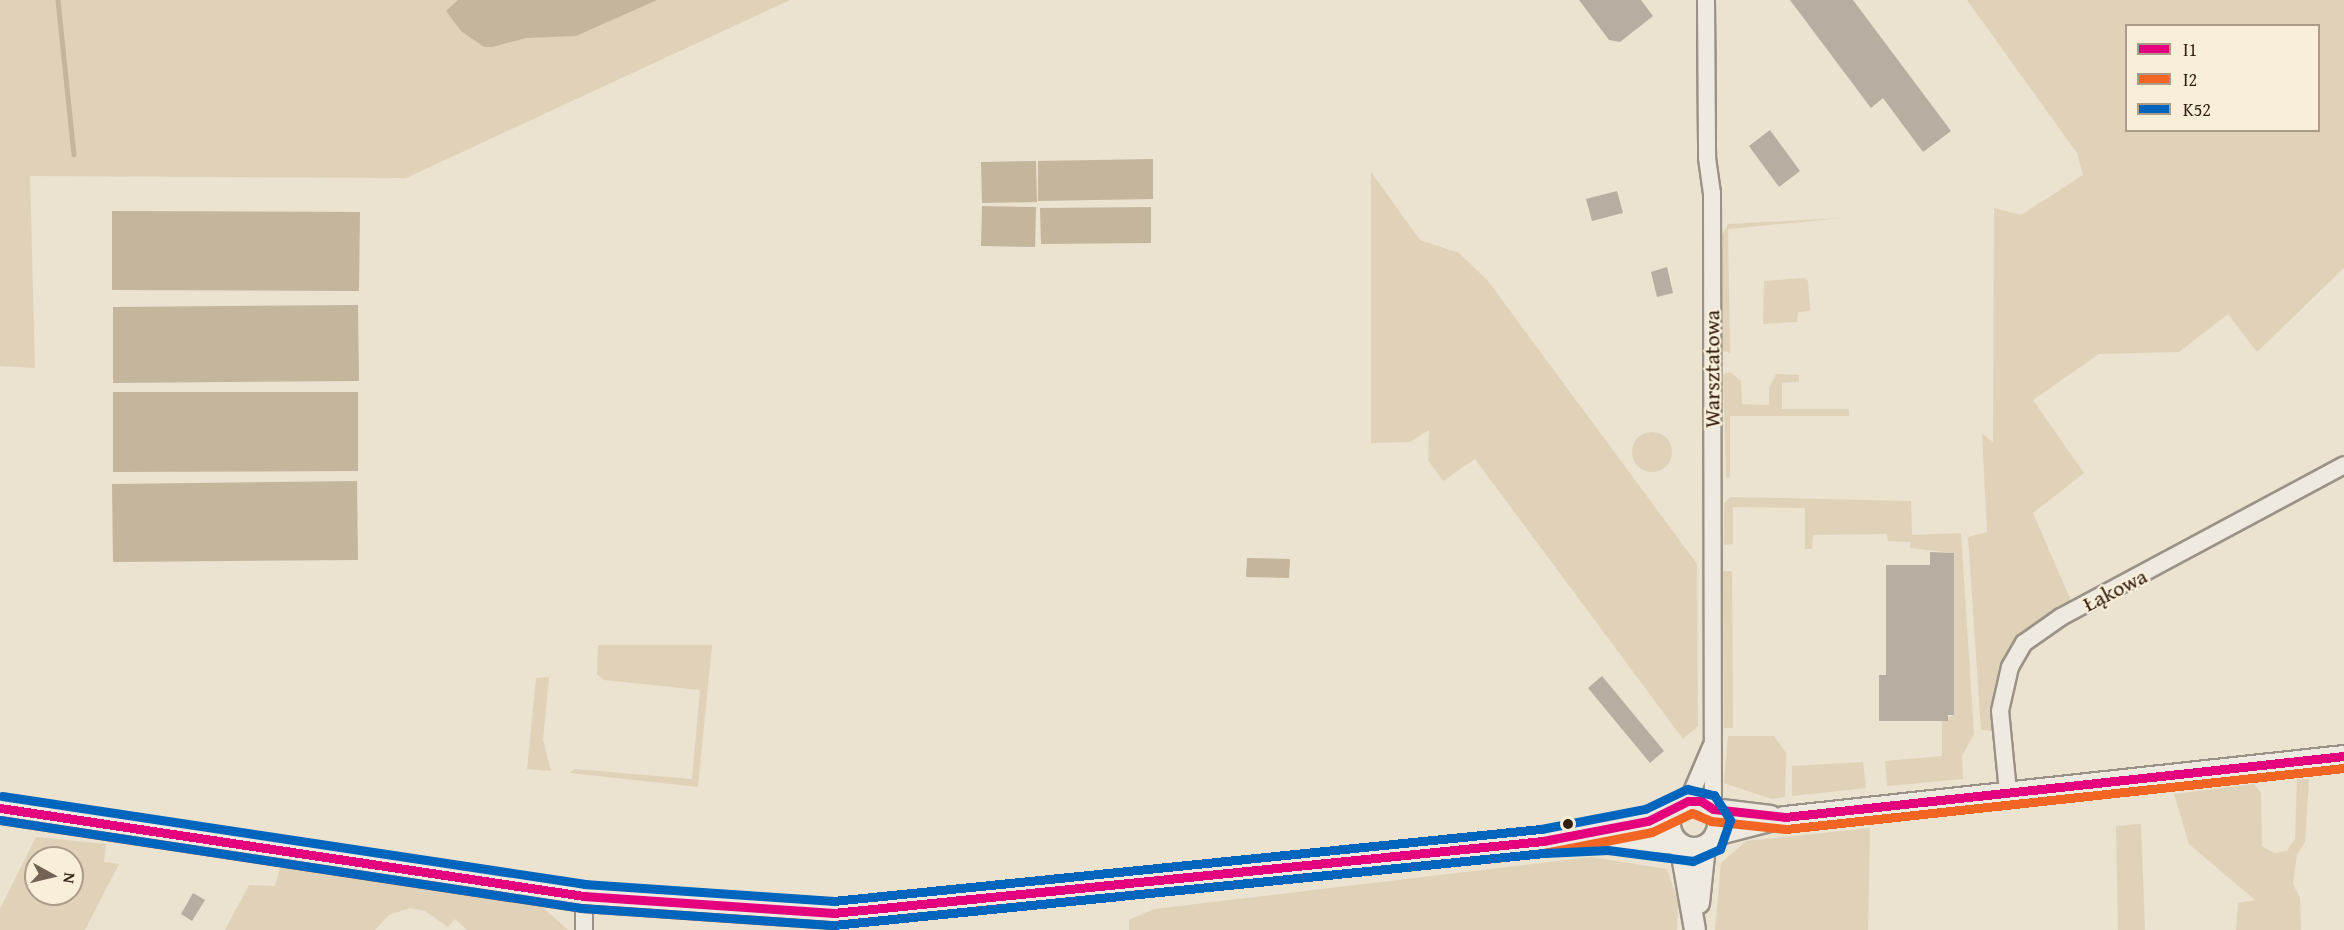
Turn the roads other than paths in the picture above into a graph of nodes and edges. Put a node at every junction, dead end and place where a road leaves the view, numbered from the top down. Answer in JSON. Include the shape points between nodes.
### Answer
{"nodes":[{"id":1,"x":1706,"y":0,"type":"edge"},
{"id":2,"x":2344,"y":465,"type":"edge"},
{"id":3,"x":1715,"y":738,"type":"junction"},
{"id":4,"x":2344,"y":756,"type":"edge"},
{"id":5,"x":2008,"y":792,"type":"junction"},
{"id":6,"x":1680,"y":807,"type":"junction"},
{"id":7,"x":0,"y":808,"type":"edge"},
{"id":8,"x":1713,"y":809,"type":"junction"},
{"id":9,"x":1785,"y":817,"type":"junction"},
{"id":10,"x":1543,"y":841,"type":"junction"},
{"id":11,"x":1710,"y":841,"type":"junction"},
{"id":12,"x":1680,"y":844,"type":"junction"},
{"id":13,"x":584,"y":896,"type":"junction"},
{"id":14,"x":584,"y":930,"type":"edge"},
{"id":15,"x":1695,"y":930,"type":"edge"}],
"edges":[{"from":1,"to":3,"type":"street","name":"Warsztatowa","via":[[1707,158],[1712,193]]},
{"from":2,"to":5,"type":"street","name":"Łąkowa","via":[[2061,616],[2024,643],[2010,667],[2000,711]]},
{"from":3,"to":6,"type":"street","name":"Warsztatowa"},
{"from":3,"to":8,"type":"street","name":"Warsztatowa"},
{"from":4,"to":5,"type":"street"},
{"from":5,"to":9,"type":"street"},
{"from":6,"to":8,"type":"street","via":[[1701,801]]},
{"from":6,"to":10,"type":"street"},
{"from":6,"to":12,"type":"street","via":[[1670,827]]},
{"from":7,"to":13,"type":"street","via":[[371,867]]},
{"from":8,"to":9,"type":"street"},
{"from":8,"to":11,"type":"street","via":[[1718,822]]},
{"from":9,"to":11,"type":"street"},
{"from":10,"to":12,"type":"street","via":[[1609,838]]},
{"from":10,"to":13,"type":"street","via":[[833,913]]},
{"from":11,"to":12,"type":"street","via":[[1692,849]]},
{"from":11,"to":15,"type":"street"},
{"from":12,"to":15,"type":"street"},
{"from":13,"to":14,"type":"street"}]}
